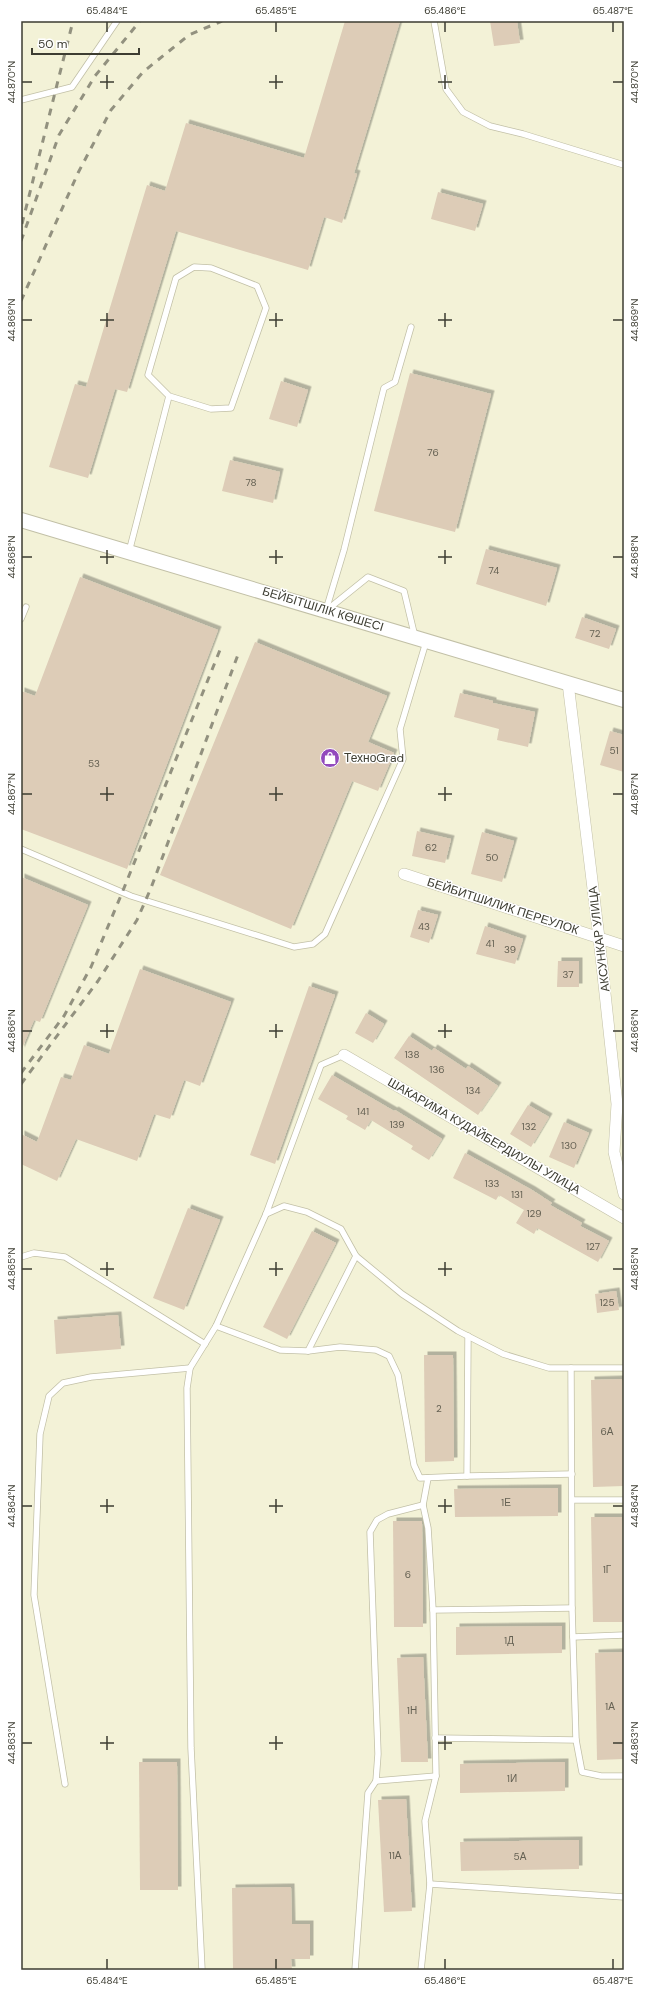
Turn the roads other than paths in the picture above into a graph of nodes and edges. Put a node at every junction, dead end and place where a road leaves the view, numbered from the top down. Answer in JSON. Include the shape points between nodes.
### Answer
{"nodes":[{"id":1,"x":117,"y":21,"type":"edge"},
{"id":2,"x":434,"y":21,"type":"edge"},
{"id":3,"x":21,"y":100,"type":"edge"},
{"id":4,"x":624,"y":165,"type":"edge"},
{"id":5,"x":411,"y":327,"type":"dead end"},
{"id":6,"x":169,"y":396,"type":"junction"},
{"id":7,"x":21,"y":520,"type":"edge"},
{"id":8,"x":129,"y":552,"type":"junction"},
{"id":9,"x":26,"y":607,"type":"dead end"},
{"id":10,"x":326,"y":610,"type":"junction"},
{"id":11,"x":21,"y":619,"type":"edge"},
{"id":12,"x":421,"y":639,"type":"junction"},
{"id":13,"x":568,"y":683,"type":"junction"},
{"id":14,"x":624,"y":700,"type":"edge"},
{"id":15,"x":21,"y":849,"type":"edge"},
{"id":16,"x":404,"y":874,"type":"dead end"},
{"id":17,"x":599,"y":938,"type":"junction"},
{"id":18,"x":624,"y":946,"type":"edge"},
{"id":19,"x":344,"y":1054,"type":"joint"},
{"id":20,"x":620,"y":1105,"type":"edge"},
{"id":21,"x":624,"y":1194,"type":"edge"},
{"id":22,"x":266,"y":1214,"type":"junction"},
{"id":23,"x":624,"y":1218,"type":"edge"},
{"id":24,"x":356,"y":1256,"type":"junction"},
{"id":25,"x":21,"y":1257,"type":"edge"},
{"id":26,"x":216,"y":1326,"type":"junction"},
{"id":27,"x":468,"y":1336,"type":"junction"},
{"id":28,"x":205,"y":1344,"type":"junction"},
{"id":29,"x":308,"y":1351,"type":"junction"},
{"id":30,"x":190,"y":1368,"type":"junction"},
{"id":31,"x":571,"y":1368,"type":"junction"},
{"id":32,"x":624,"y":1368,"type":"edge"},
{"id":33,"x":572,"y":1474,"type":"junction"},
{"id":34,"x":467,"y":1476,"type":"junction"},
{"id":35,"x":428,"y":1478,"type":"junction"},
{"id":36,"x":572,"y":1500,"type":"junction"},
{"id":37,"x":624,"y":1500,"type":"edge"},
{"id":38,"x":423,"y":1505,"type":"junction"},
{"id":39,"x":572,"y":1608,"type":"junction"},
{"id":40,"x":433,"y":1610,"type":"junction"},
{"id":41,"x":624,"y":1635,"type":"edge"},
{"id":42,"x":573,"y":1637,"type":"junction"},
{"id":43,"x":435,"y":1738,"type":"junction"},
{"id":44,"x":576,"y":1740,"type":"junction"},
{"id":45,"x":436,"y":1776,"type":"junction"},
{"id":46,"x":624,"y":1776,"type":"edge"},
{"id":47,"x":376,"y":1781,"type":"junction"},
{"id":48,"x":65,"y":1784,"type":"dead end"},
{"id":49,"x":430,"y":1884,"type":"junction"},
{"id":50,"x":624,"y":1897,"type":"edge"},
{"id":51,"x":202,"y":1970,"type":"edge"},
{"id":52,"x":355,"y":1970,"type":"edge"},
{"id":53,"x":421,"y":1970,"type":"edge"}],
"edges":[{"from":1,"to":3,"type":"lane","via":[[72,87]]},
{"from":2,"to":4,"type":"lane","via":[[446,89],[463,112],[490,126]]},
{"from":5,"to":10,"type":"lane","via":[[395,382],[384,388],[344,550]]},
{"from":6,"to":6,"type":"lane","via":[[148,375],[176,278],[194,267],[211,268],[257,286],[266,308],[231,408],[211,409]]},
{"from":6,"to":8,"type":"lane"},
{"from":7,"to":8,"type":"street","name":"БЕЙБІТШІЛІК КӨШЕСІ"},
{"from":8,"to":10,"type":"street","name":"БЕЙБІТШІЛІК КӨШЕСІ"},
{"from":9,"to":11,"type":"lane"},
{"from":10,"to":12,"type":"street","name":"БЕЙБІТШІЛІК КӨШЕСІ"},
{"from":10,"to":12,"type":"lane","via":[[368,577],[404,592]]},
{"from":12,"to":13,"type":"street","name":"БЕЙБІТШІЛІК КӨШЕСІ"},
{"from":12,"to":15,"type":"lane","via":[[400,729],[403,759],[325,934],[313,944],[294,948],[131,896]]},
{"from":13,"to":14,"type":"street","name":"БЕЙБІТШІЛІК КӨШЕСІ"},
{"from":13,"to":17,"type":"street","name":"АКСУНКАР УЛИЦА"},
{"from":16,"to":17,"type":"street","name":"БЕЙБИТШИЛИК ПЕРЕУЛОК"},
{"from":17,"to":18,"type":"street","name":"БЕЙБИТШИЛИК ПЕРЕУЛОК"},
{"from":17,"to":20,"type":"street","name":"АКСУНКАР УЛИЦА"},
{"from":19,"to":22,"type":"lane","via":[[321,1065]]},
{"from":19,"to":23,"type":"street","name":"ШАКАРИМА КУДАЙБЕРДИУЛЫ УЛИЦА"},
{"from":20,"to":21,"type":"street","name":"АКСУНКАР УЛИЦА","via":[[614,1152]]},
{"from":22,"to":24,"type":"lane","via":[[284,1206],[307,1212],[340,1229]]},
{"from":22,"to":26,"type":"lane"},
{"from":24,"to":27,"type":"lane","via":[[402,1294]]},
{"from":24,"to":29,"type":"lane"},
{"from":25,"to":28,"type":"lane","via":[[34,1253],[65,1257]]},
{"from":26,"to":28,"type":"lane"},
{"from":26,"to":29,"type":"lane","via":[[280,1350]]},
{"from":27,"to":31,"type":"lane","via":[[503,1354],[549,1368]]},
{"from":27,"to":34,"type":"lane"},
{"from":28,"to":30,"type":"lane"},
{"from":29,"to":35,"type":"lane","via":[[340,1347],[376,1350],[389,1356],[398,1375],[414,1465],[420,1478]]},
{"from":30,"to":48,"type":"lane","via":[[91,1377],[63,1383],[49,1396],[40,1434],[34,1595]]},
{"from":30,"to":51,"type":"lane","via":[[187,1388],[191,1748]]},
{"from":31,"to":32,"type":"lane"},
{"from":31,"to":33,"type":"lane"},
{"from":33,"to":34,"type":"lane"},
{"from":33,"to":36,"type":"lane"},
{"from":34,"to":35,"type":"lane"},
{"from":35,"to":38,"type":"lane"},
{"from":36,"to":37,"type":"lane"},
{"from":36,"to":39,"type":"lane"},
{"from":38,"to":40,"type":"lane","via":[[428,1528]]},
{"from":38,"to":47,"type":"lane","via":[[388,1514],[377,1520],[370,1532],[378,1754]]},
{"from":39,"to":40,"type":"lane"},
{"from":39,"to":42,"type":"lane"},
{"from":40,"to":43,"type":"lane"},
{"from":41,"to":42,"type":"lane"},
{"from":42,"to":44,"type":"lane"},
{"from":43,"to":44,"type":"lane"},
{"from":43,"to":45,"type":"lane"},
{"from":44,"to":46,"type":"lane","via":[[582,1772],[601,1776]]},
{"from":45,"to":47,"type":"lane"},
{"from":45,"to":49,"type":"lane","via":[[425,1821]]},
{"from":47,"to":52,"type":"lane","via":[[368,1793]]},
{"from":49,"to":50,"type":"lane"},
{"from":49,"to":53,"type":"lane"}]}
